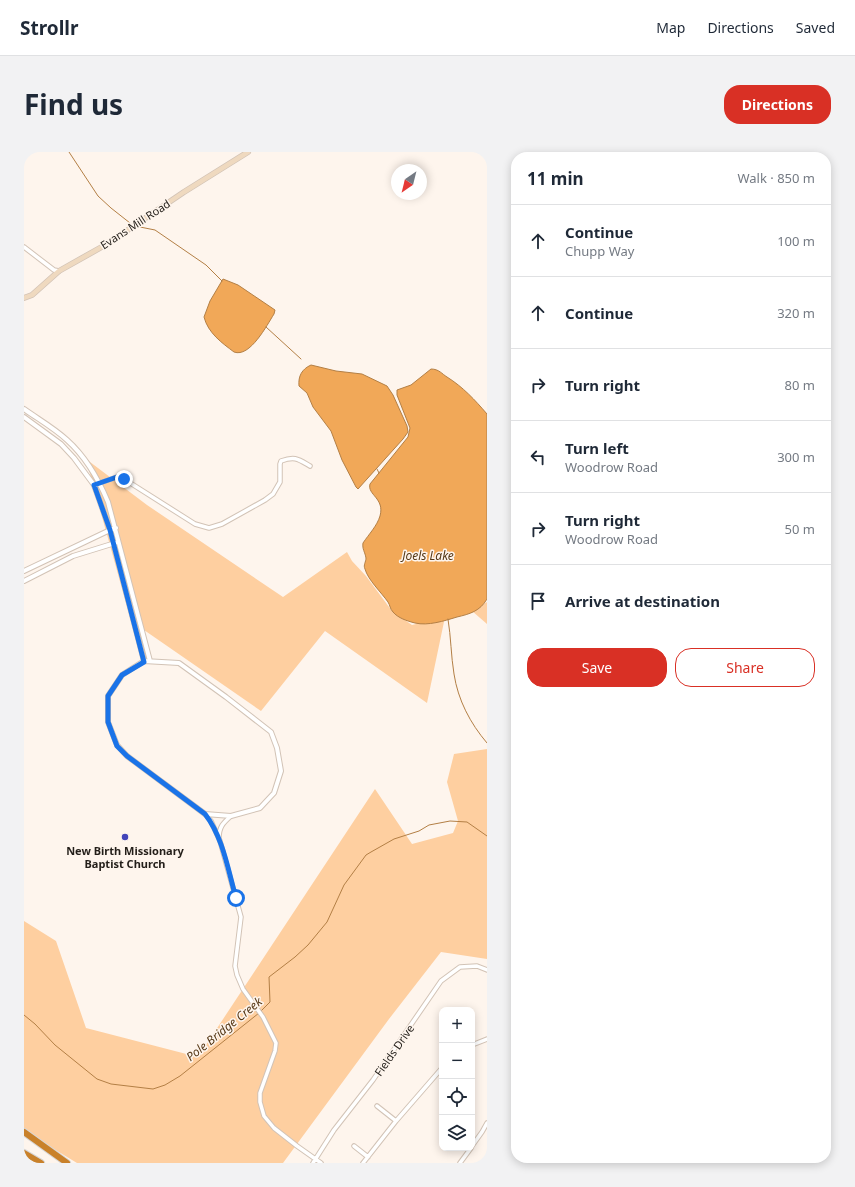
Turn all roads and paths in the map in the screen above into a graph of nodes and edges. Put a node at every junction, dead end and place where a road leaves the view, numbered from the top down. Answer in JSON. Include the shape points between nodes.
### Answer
{"nodes":[{"id":1,"x":248,"y":152,"type":"edge"},
{"id":2,"x":24,"y":247,"type":"edge"},
{"id":3,"x":59,"y":271,"type":"junction"},
{"id":4,"x":24,"y":298,"type":"edge"},
{"id":5,"x":24,"y":409,"type":"edge"},
{"id":6,"x":24,"y":417,"type":"edge"},
{"id":7,"x":310,"y":466,"type":"dead end"},
{"id":8,"x":100,"y":482,"type":"junction"},
{"id":9,"x":94,"y":485,"type":"junction"},
{"id":10,"x":116,"y":528,"type":"junction"},
{"id":11,"x":110,"y":530,"type":"junction"},
{"id":12,"x":119,"y":542,"type":"junction"},
{"id":13,"x":113,"y":543,"type":"junction"},
{"id":14,"x":24,"y":571,"type":"edge"},
{"id":15,"x":24,"y":581,"type":"edge"},
{"id":16,"x":150,"y":661,"type":"junction"},
{"id":17,"x":144,"y":662,"type":"junction"},
{"id":18,"x":205,"y":814,"type":"junction"},
{"id":19,"x":231,"y":816,"type":"junction"},
{"id":20,"x":220,"y":841,"type":"junction"},
{"id":21,"x":487,"y":970,"type":"edge"},
{"id":22,"x":487,"y":1039,"type":"edge"},
{"id":23,"x":475,"y":1044,"type":"edge"},
{"id":24,"x":439,"y":1071,"type":"edge"},
{"id":25,"x":377,"y":1106,"type":"dead end"},
{"id":26,"x":396,"y":1121,"type":"junction"},
{"id":27,"x":487,"y":1123,"type":"edge"},
{"id":28,"x":24,"y":1132,"type":"edge"},
{"id":29,"x":475,"y":1142,"type":"edge"},
{"id":30,"x":354,"y":1146,"type":"dead end"},
{"id":31,"x":468,"y":1151,"type":"edge"},
{"id":32,"x":24,"y":1153,"type":"edge"},
{"id":33,"x":368,"y":1157,"type":"junction"},
{"id":34,"x":315,"y":1159,"type":"junction"},
{"id":35,"x":41,"y":1163,"type":"edge"},
{"id":36,"x":67,"y":1163,"type":"edge"},
{"id":37,"x":312,"y":1163,"type":"edge"},
{"id":38,"x":321,"y":1163,"type":"edge"},
{"id":39,"x":363,"y":1163,"type":"edge"},
{"id":40,"x":460,"y":1163,"type":"edge"}],
"edges":[{"from":1,"to":3,"type":"main road","name":"Evans Mill Road","via":[[107,244]]},
{"from":2,"to":3,"type":"street","via":[[54,270]]},
{"from":3,"to":4,"type":"main road","name":"Evans Mill Road","via":[[32,295]]},
{"from":5,"to":8,"type":"street","via":[[67,439],[87,461]]},
{"from":6,"to":9,"type":"street","via":[[61,444]]},
{"from":7,"to":8,"type":"street","via":[[291,457],[281,461],[280,482],[273,494],[222,524],[209,528],[196,524],[124,479],[117,477]]},
{"from":8,"to":9,"type":"street"},
{"from":8,"to":10,"type":"street"},
{"from":9,"to":11,"type":"street"},
{"from":10,"to":11,"type":"street"},
{"from":10,"to":12,"type":"street"},
{"from":11,"to":13,"type":"street"},
{"from":11,"to":14,"type":"street"},
{"from":12,"to":13,"type":"street"},
{"from":12,"to":16,"type":"street"},
{"from":13,"to":15,"type":"street","via":[[73,556]]},
{"from":13,"to":17,"type":"street"},
{"from":16,"to":17,"type":"street"},
{"from":16,"to":19,"type":"street","via":[[179,663],[271,732],[281,771],[274,793],[260,808]]},
{"from":17,"to":18,"type":"street","via":[[122,675],[108,696],[108,722],[117,746]]},
{"from":18,"to":19,"type":"street"},
{"from":18,"to":20,"type":"street"},
{"from":19,"to":20,"type":"street","via":[[219,831]]},
{"from":20,"to":34,"type":"street","via":[[241,917],[235,966],[237,975],[276,1043],[260,1093],[264,1116],[274,1128]]},
{"from":21,"to":34,"type":"street","name":"Fields Drive","via":[[477,966],[460,966],[441,981]]},
{"from":22,"to":23,"type":"street"},
{"from":24,"to":26,"type":"street"},
{"from":25,"to":26,"type":"street"},
{"from":26,"to":33,"type":"street"},
{"from":27,"to":29,"type":"street"},
{"from":28,"to":36,"type":"highway"},
{"from":30,"to":33,"type":"street"},
{"from":31,"to":40,"type":"street"},
{"from":32,"to":35,"type":"highway"},
{"from":33,"to":39,"type":"street"},
{"from":34,"to":37,"type":"street","name":"Fields Drive"},
{"from":34,"to":38,"type":"street"}]}
